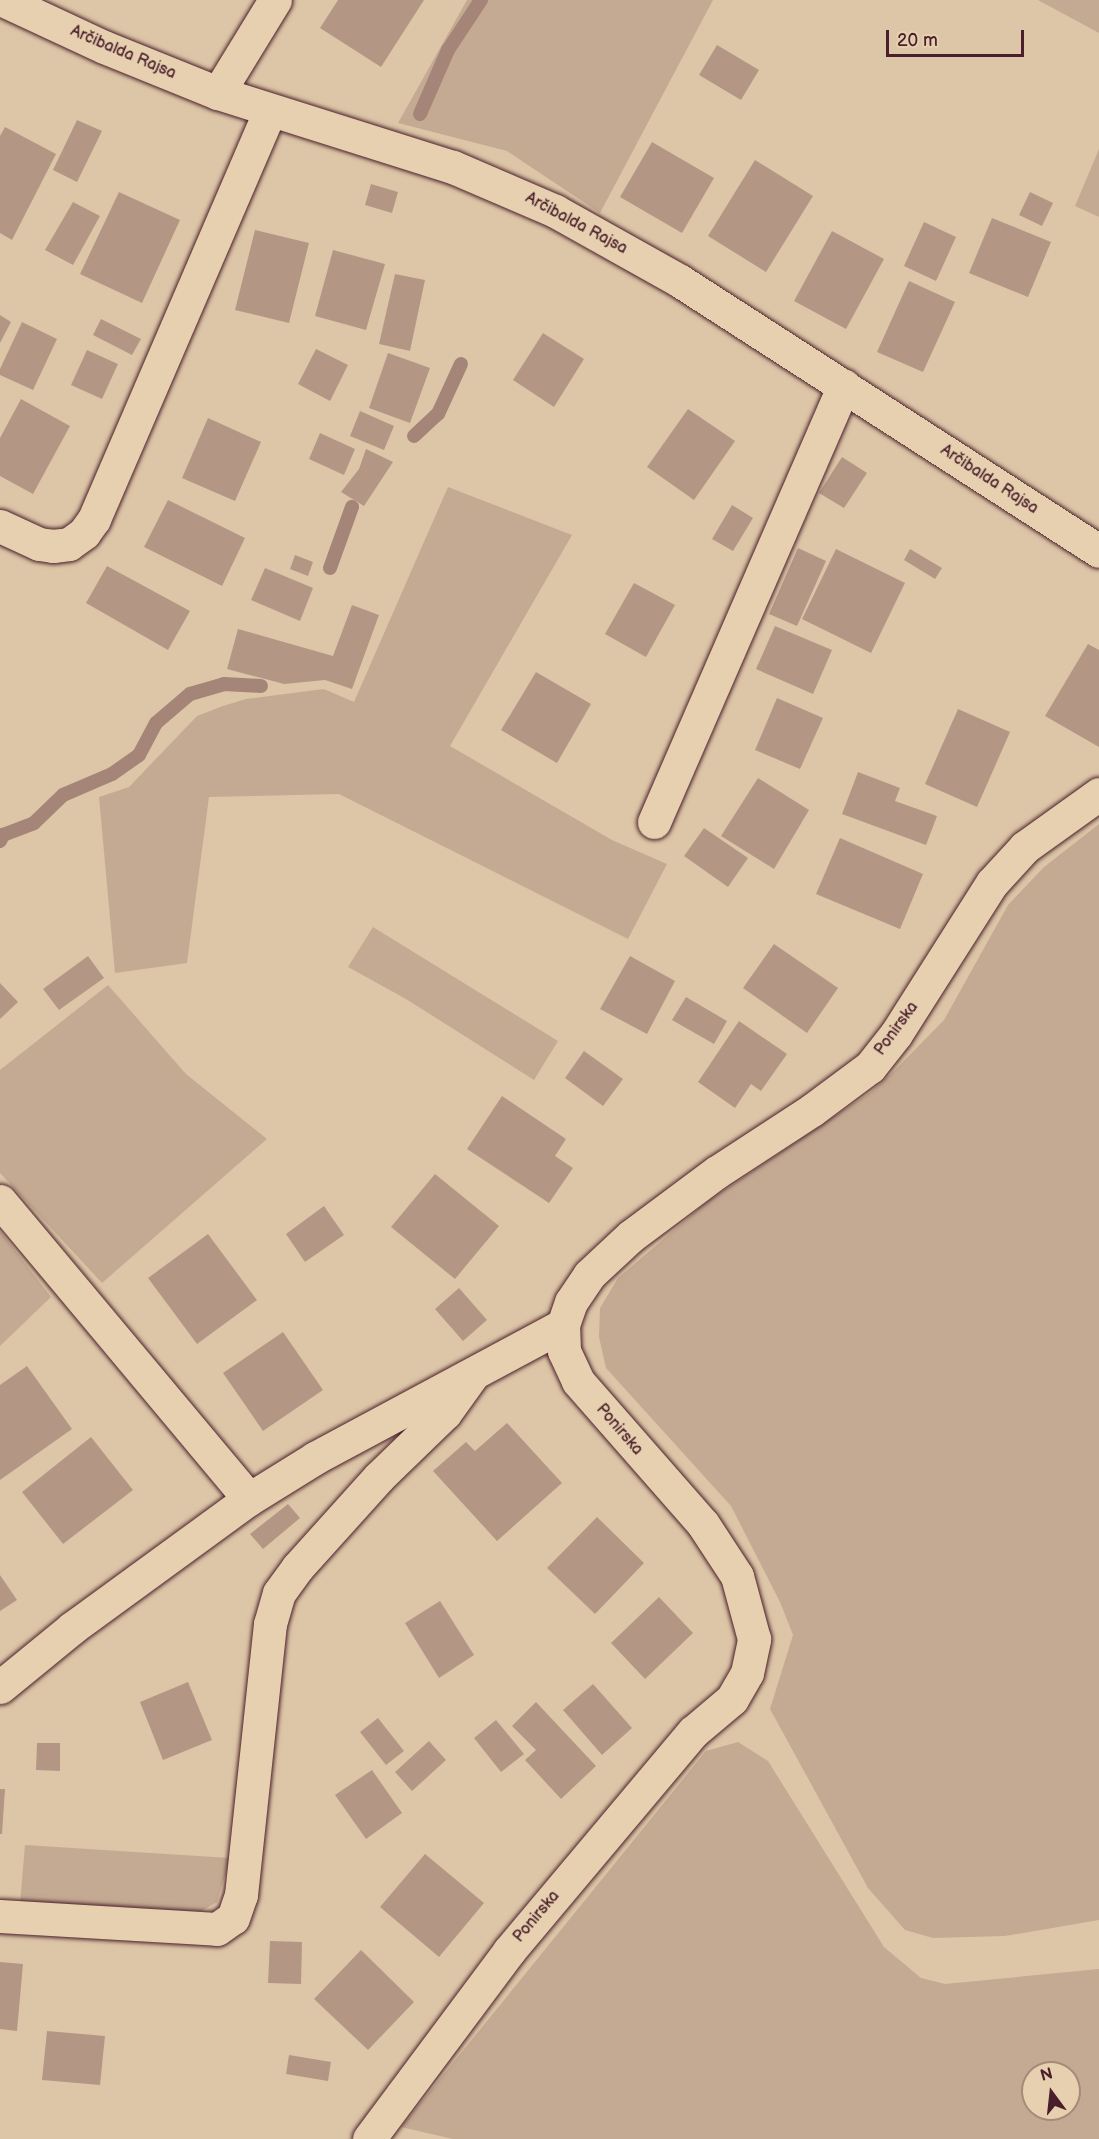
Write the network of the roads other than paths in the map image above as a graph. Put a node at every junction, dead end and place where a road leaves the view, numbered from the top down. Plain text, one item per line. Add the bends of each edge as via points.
1 (3, 0) edge
2 (276, 0) edge
3 (218, 93) junction
4 (270, 110) junction
5 (844, 386) junction
6 (0, 526) edge
7 (1099, 551) edge
8 (1099, 794) edge
9 (654, 822) dead end
10 (0, 1201) edge
11 (563, 1325) junction
12 (473, 1374) junction
13 (249, 1499) junction
14 (0, 1687) edge
15 (0, 1916) edge
16 (369, 2139) edge

1 - 3 street, Arčibalda Rajsa via 104,47
2 - 3 street
3 - 4 street, Arčibalda Rajsa
4 - 5 street, Arčibalda Rajsa via 453,167 555,211 680,281
4 - 6 street via 94,519 69,544 53,546 39,544
5 - 7 street, Arčibalda Rajsa
5 - 9 street
8 - 11 street, Ponirska via 1025,847 992,883 901,1026 870,1067 631,1236 589,1275 571,1302
10 - 13 street
11 - 12 street
11 - 16 street, Ponirska via 564,1351 578,1381 703,1524 737,1576 754,1639 747,1673 732,1699 686,1740 509,1951
12 - 13 street via 315,1458
12 - 15 street via 445,1413 379,1477 279,1593 270,1624 241,1895 233,1918 218,1929
13 - 14 street via 72,1628

